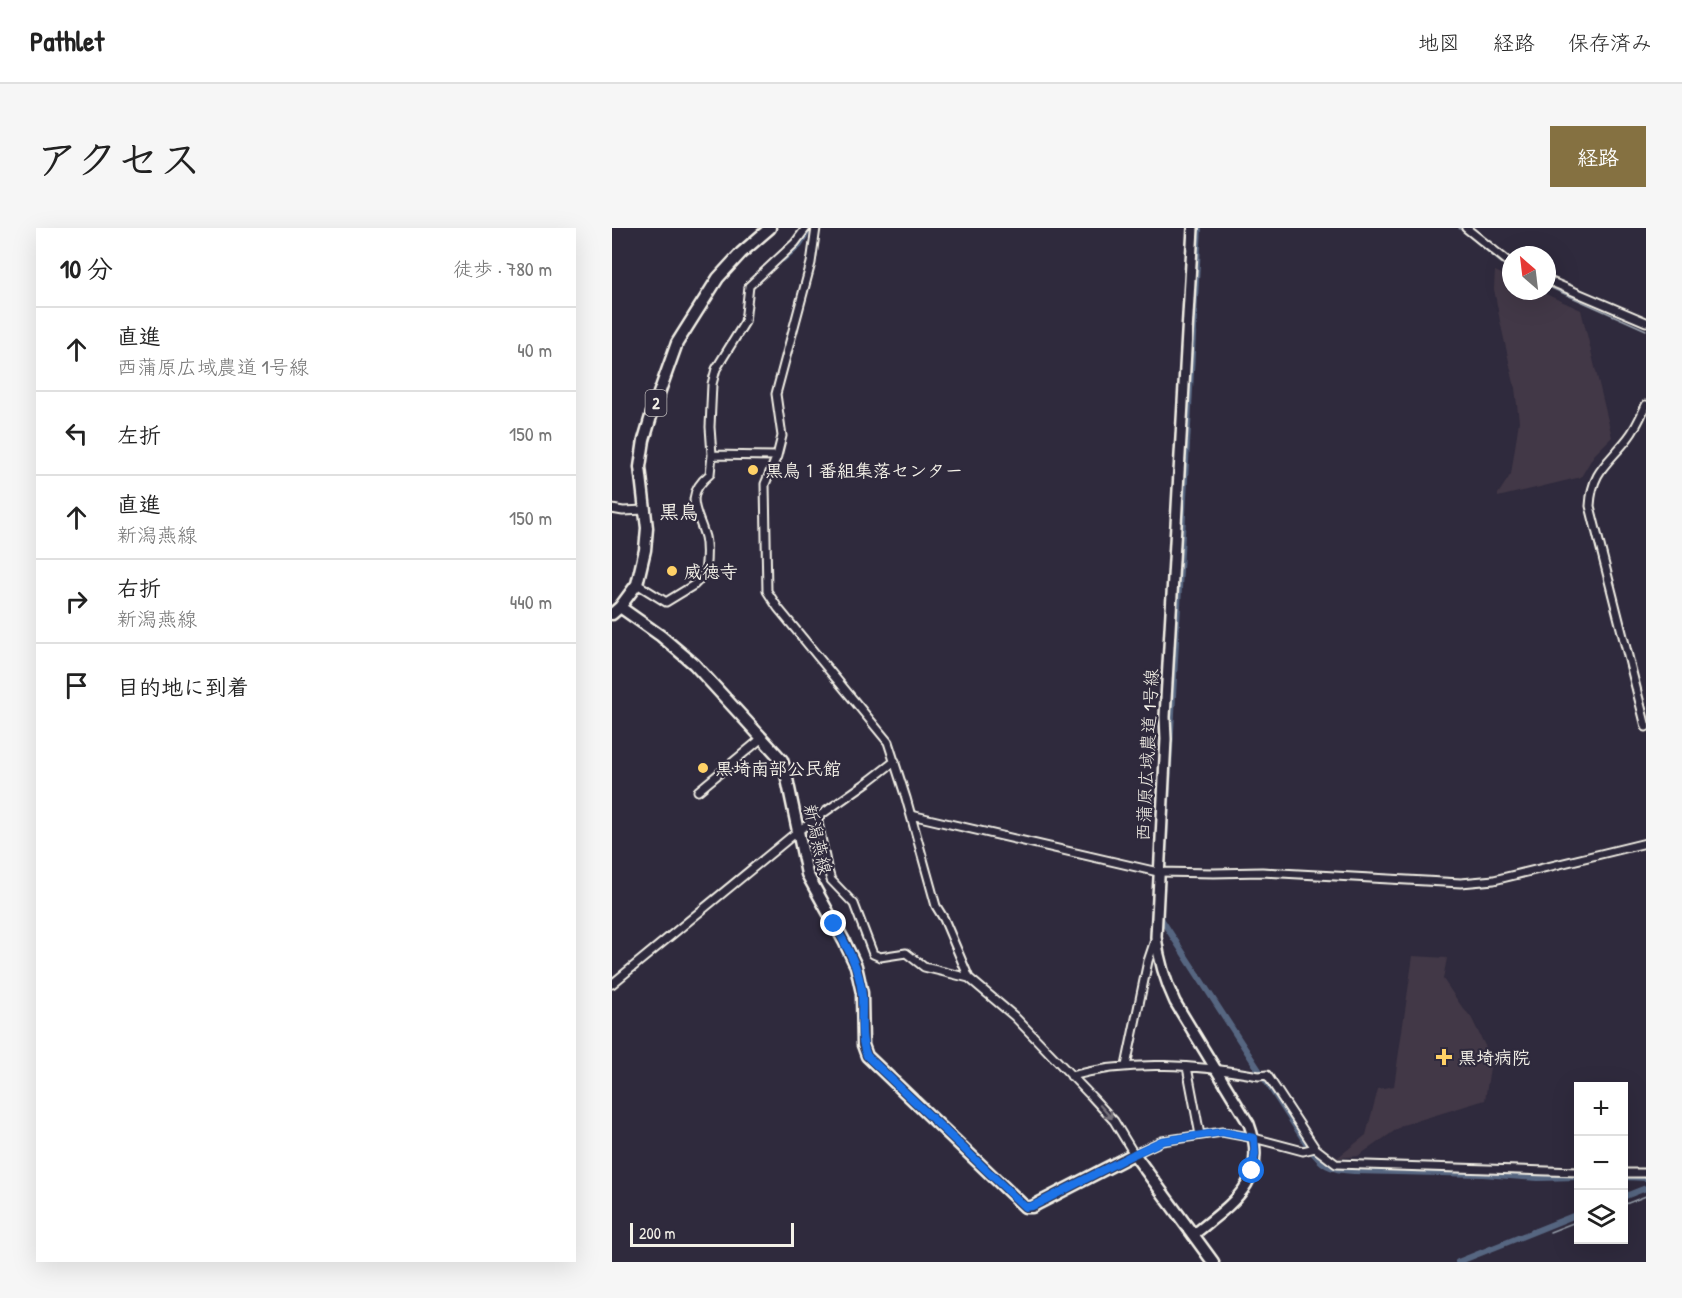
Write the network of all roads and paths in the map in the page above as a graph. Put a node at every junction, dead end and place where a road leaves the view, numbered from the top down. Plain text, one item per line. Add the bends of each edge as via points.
1 (770, 228) edge
2 (806, 228) edge
3 (816, 228) edge
4 (1193, 228) edge
5 (1466, 228) edge
6 (1502, 257) edge
7 (1556, 283) edge
8 (1646, 322) edge
9 (1646, 405) edge
10 (712, 455) junction
11 (777, 456) junction
12 (612, 509) edge
13 (645, 510) junction
14 (637, 584) junction
15 (615, 608) edge
16 (1646, 727) edge
17 (762, 738) junction
18 (895, 761) junction
19 (698, 791) dead end
20 (911, 815) junction
21 (817, 817) junction
22 (798, 831) junction
23 (1646, 843) edge
24 (1158, 872) junction
25 (1156, 937) junction
26 (969, 978) junction
27 (612, 984) edge
28 (1126, 1066) junction
29 (1187, 1067) junction
30 (1216, 1071) junction
31 (1071, 1076) junction
32 (1200, 1135) junction
33 (1254, 1138) junction
34 (1315, 1148) junction
35 (1134, 1154) junction
36 (1574, 1172) edge
37 (1628, 1173) edge
38 (1646, 1173) edge
39 (1193, 1235) junction
40 (1213, 1262) edge

1 - 13 main road, 2 via 718,278 677,343 644,440 640,467
2 - 10 street via 749,286 745,322 716,369 712,384
3 - 11 street via 811,267 776,394 782,436
4 - 24 street, 西蒲原広域農道 1号線
5 - 6 street
7 - 8 street
9 - 16 street via 1628,439 1599,471 1590,506
10 - 11 street
10 - 14 street via 710,474 693,498 705,537 705,574 666,602
11 - 18 street via 765,484 767,591 888,742
12 - 13 street
13 - 14 main road, 2 via 646,539
14 - 15 main road, 2
15 - 17 main road, 新潟燕線 via 679,650
17 - 19 street
17 - 22 main road, 新潟燕線 via 782,760
18 - 20 street
18 - 21 street
20 - 24 street
20 - 26 street via 936,906
21 - 22 street
21 - 26 street via 831,880 854,904 873,954 880,957 906,953 924,967
22 - 27 street
22 - 35 main road, 新潟燕線 via 813,887 856,966 867,1056 1025,1207
23 - 24 street via 1494,880 1461,883 1262,872
24 - 25 street, 西蒲原広域農道 1号線
25 - 28 street
25 - 30 street, 西蒲原広域農道 1号線 via 1159,962 1175,1002
26 - 31 street via 1014,1016
28 - 29 street
28 - 31 street
29 - 30 street
29 - 32 street
30 - 33 street, 西蒲原広域農道 1号線
30 - 34 street via 1267,1075
31 -> 35 street via 1114,1120
32 - 33 street via 1222,1132
32 - 35 street via 1162,1141
33 - 34 street via 1303,1151
33 - 39 street, 西蒲原広域農道 1号線 via 1252,1171 1239,1197
34 - 36 street via 1335,1164
35 - 39 main road
37 - 38 street
39 - 40 main road

